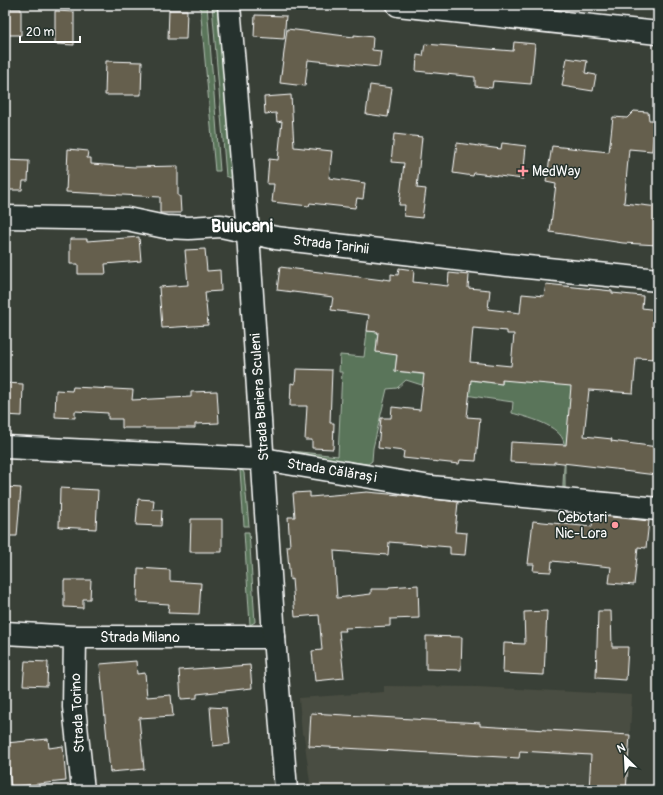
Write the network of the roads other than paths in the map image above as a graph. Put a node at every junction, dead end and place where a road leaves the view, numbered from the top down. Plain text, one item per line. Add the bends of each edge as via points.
1 (229, 5) edge
2 (398, 5) edge
3 (658, 33) edge
4 (5, 217) edge
5 (248, 233) junction
6 (658, 280) edge
7 (5, 447) edge
8 (263, 459) junction
9 (658, 509) edge
10 (5, 633) edge
11 (75, 637) junction
12 (274, 637) junction
13 (83, 790) edge
14 (286, 790) edge

1 - 5 street, Strada Bariera Sculeni
2 - 3 street
4 - 5 street, Strada Țarinii via 127,219 165,227 221,226
5 - 6 street, Strada Țarinii
5 - 8 street, Strada Bariera Sculeni
7 - 8 street, Strada Călărași
8 - 9 street, Strada Călărași via 431,487
8 - 12 street, Strada Bariera Sculeni
10 - 11 street, Strada Milano
11 - 12 street, Strada Milano
11 - 13 street, Strada Torino via 74,707
12 - 14 street, Strada Bariera Sculeni

